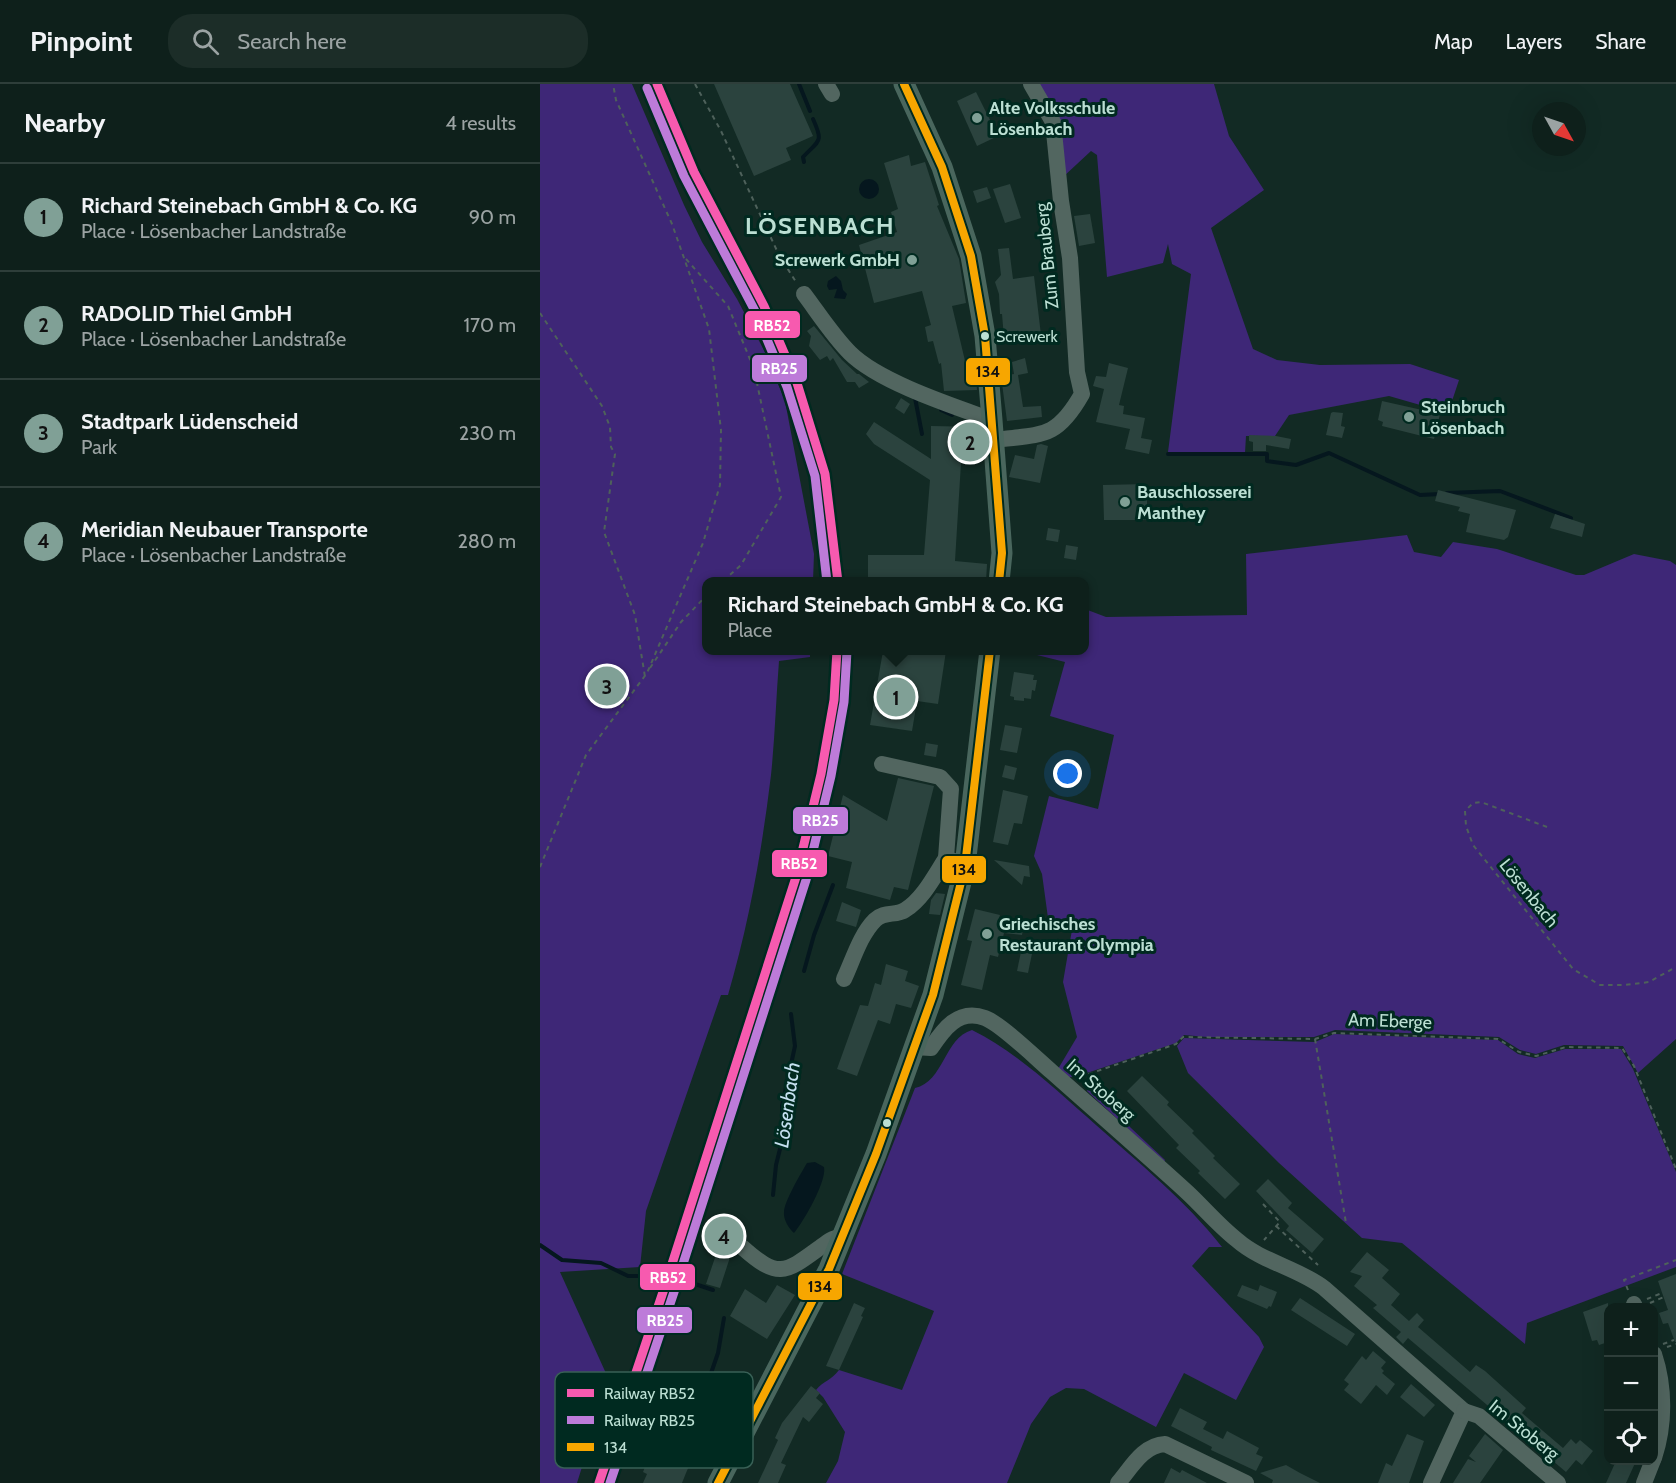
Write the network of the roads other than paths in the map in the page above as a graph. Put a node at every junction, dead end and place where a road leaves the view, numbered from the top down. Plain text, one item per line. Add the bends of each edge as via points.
1 (904, 84) edge
2 (1030, 84) edge
3 (804, 294) road end
4 (993, 430) junction
5 (1000, 577) edge
6 (989, 655) edge
7 (882, 764) dead end
8 (956, 862) junction
9 (844, 979) dead end
10 (914, 1047) junction
11 (843, 1238) junction
12 (742, 1247) dead end
13 (1654, 1357) edge
14 (1464, 1411) junction
15 (753, 1416) edge
16 (1658, 1438) edge
17 (1651, 1465) edge
18 (726, 1468) edge
19 (718, 1483) edge
20 (1118, 1483) edge
21 (1246, 1483) edge
22 (1431, 1483) edge
23 (1558, 1483) edge
24 (1644, 1483) edge

1 - 4 main road via 942,167 971,256 985,336
2 - 4 street, Zum Brauberg via 1053,122 1082,394 1066,418 1049,432 1033,437
3 - 4 street via 850,353 870,369 955,407
4 - 5 main road via 1002,553
6 - 8 main road
7 - 8 street via 940,777 951,789
8 - 9 street via 904,912 876,918
8 - 10 main road via 933,995
10 - 11 main road
10 - 14 street, Im Stoberg via 931,1048 956,1019 985,1018 1068,1085 1236,1240 1314,1280
11 - 12 street via 832,1239 801,1262 782,1270 769,1268
11 - 15 main road
13 - 16 street via 1662,1404
14 - 22 street, Im Stoberg
14 - 23 street, Im Stoberg via 1479,1416
17 - 24 street
18 - 19 main road
20 - 21 street via 1146,1450 1165,1444

